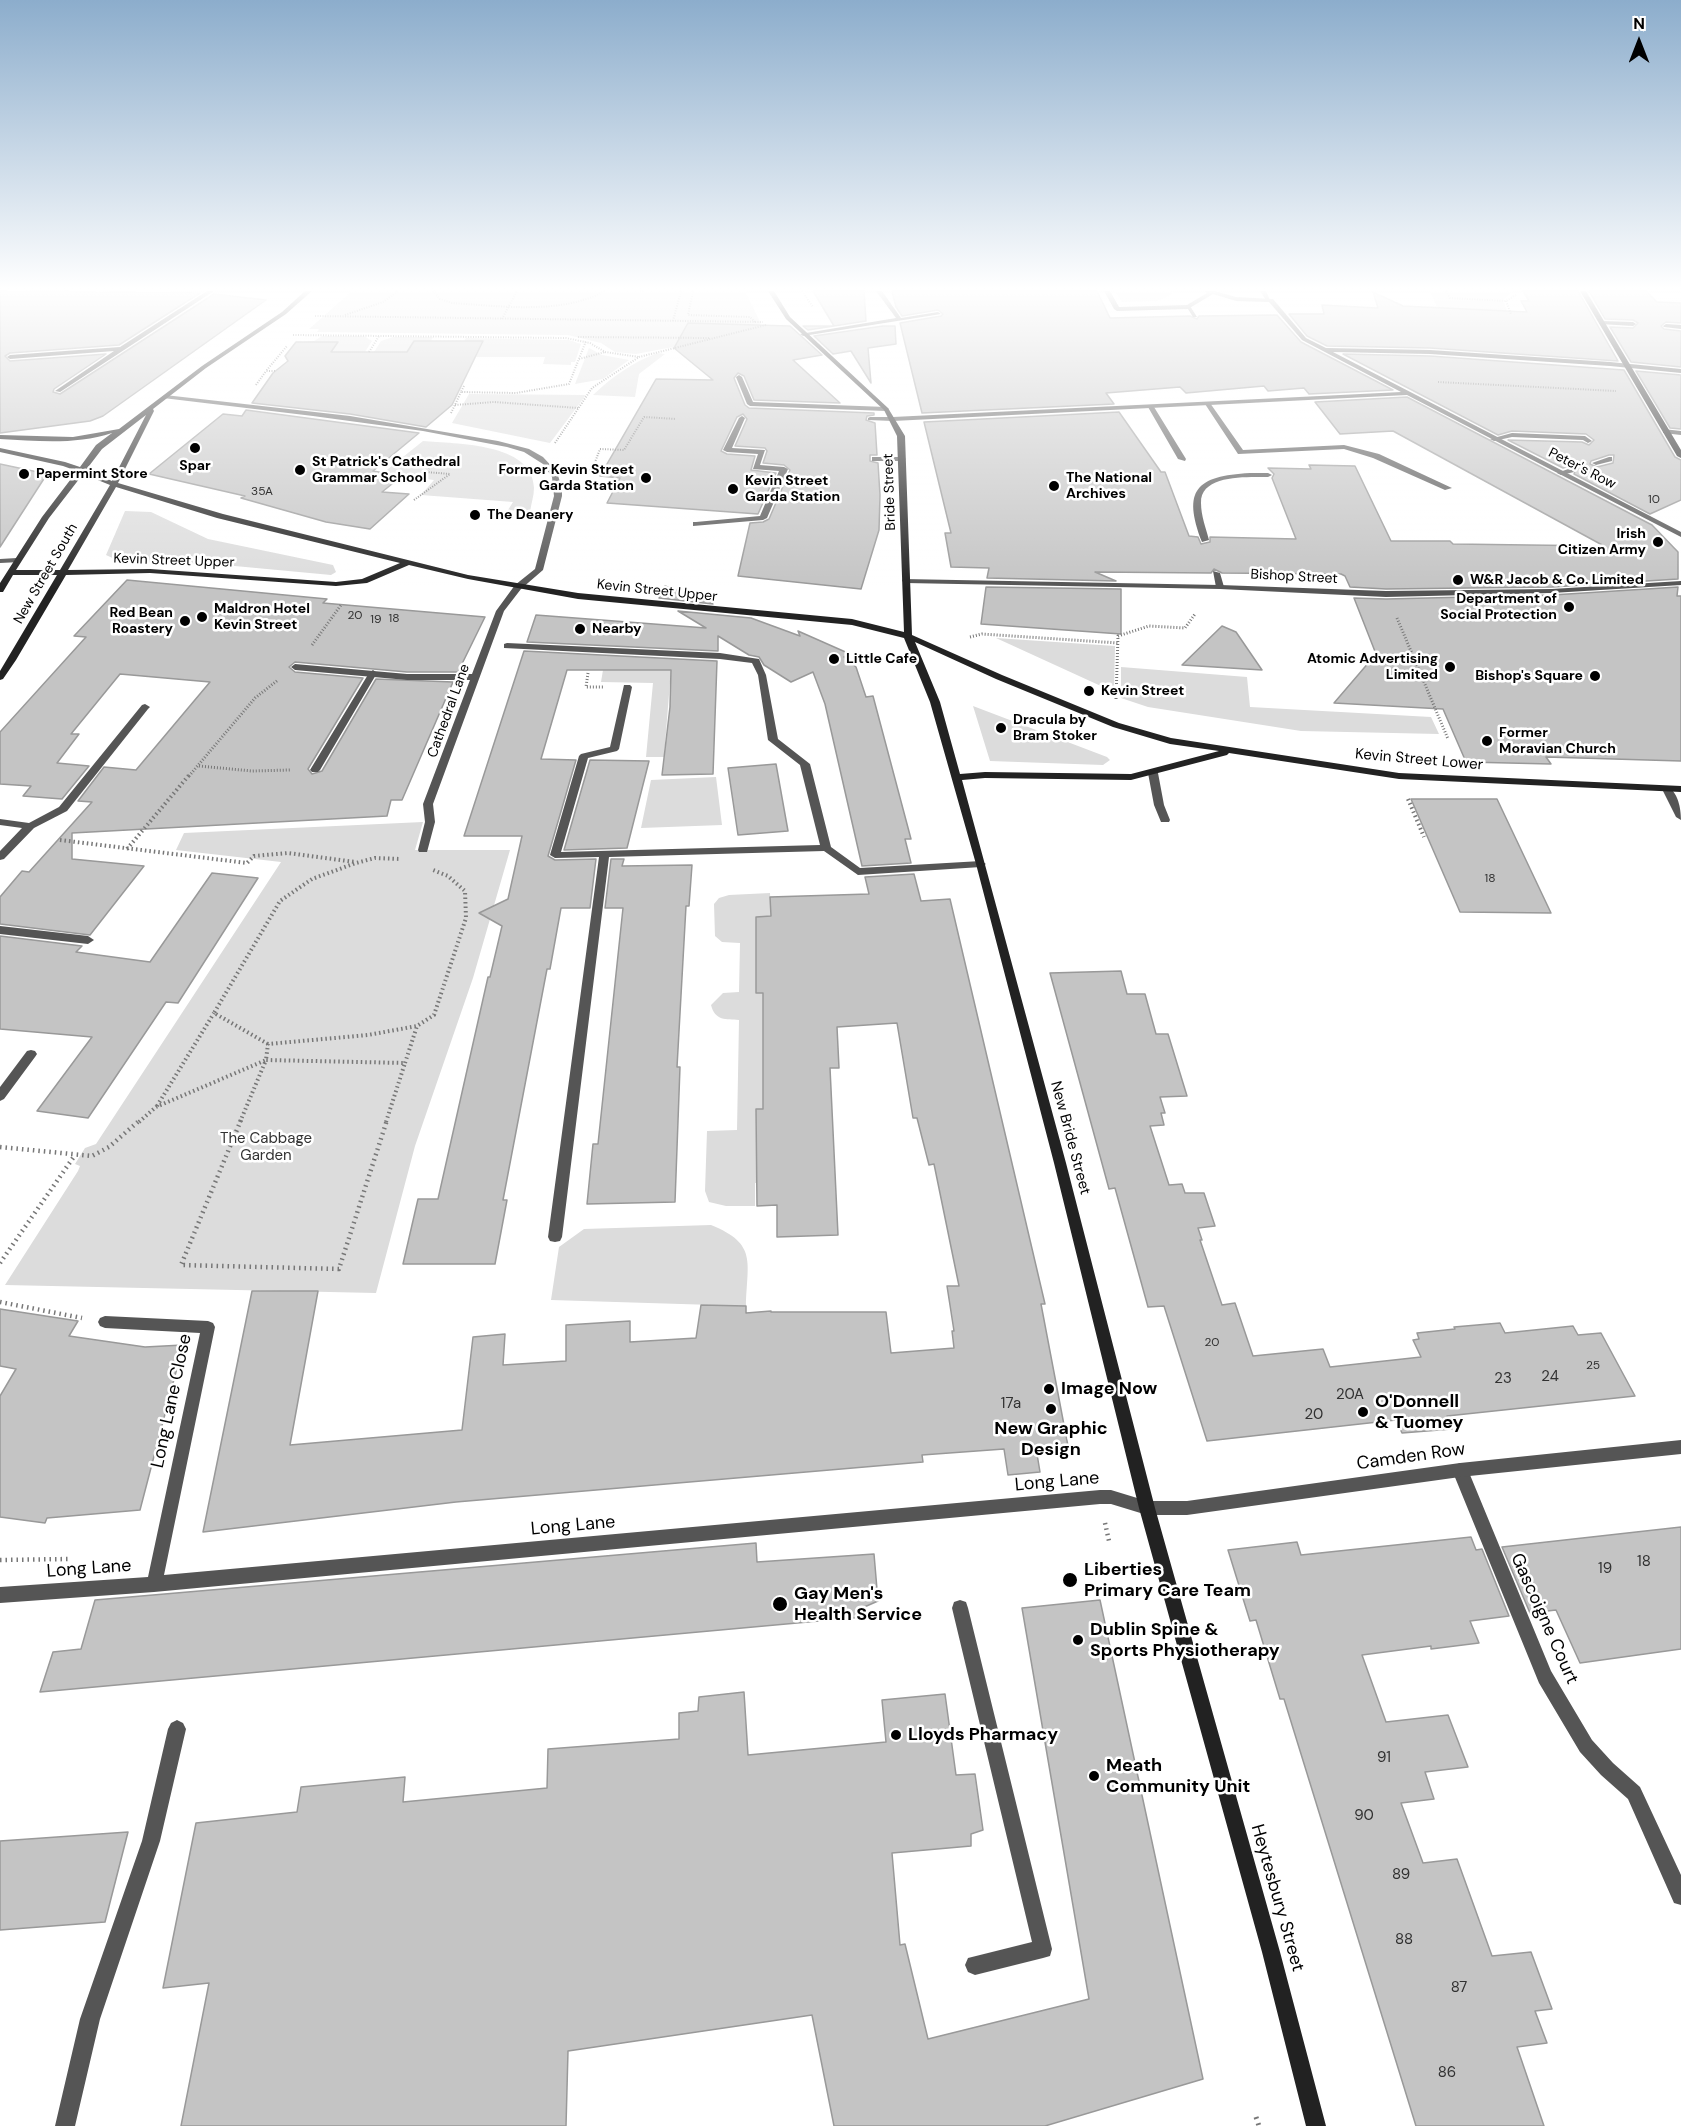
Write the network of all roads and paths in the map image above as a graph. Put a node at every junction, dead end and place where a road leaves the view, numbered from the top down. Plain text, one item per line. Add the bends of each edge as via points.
1 (175, 390) edge
2 (532, 390) edge
3 (590, 390) edge
4 (744, 390) edge
5 (865, 390) edge
6 (1400, 390) edge
7 (1599, 390) edge
8 (1642, 390) edge
9 (1613, 391) dead end
10 (461, 392) joint
11 (485, 392) junction
12 (1407, 394) junction
13 (165, 398) junction
14 (456, 402) dead end
15 (1208, 404) junction
16 (1151, 407) junction
17 (153, 408) junction
18 (578, 408) junction
19 (886, 409) junction
20 (676, 418) dead end
21 (742, 418) dead end
22 (894, 418) junction
23 (870, 420) dead end
24 (1666, 431) junction
25 (1681, 433) edge
26 (457, 436) junction
27 (0, 437) edge
28 (1494, 439) junction
29 (1588, 441) dead end
30 (553, 445) dead end
31 (0, 450) edge
32 (1681, 456) edge
33 (875, 459) dead end
34 (902, 459) junction
35 (1182, 459) dead end
36 (1609, 459) dead end
37 (1596, 463) dead end
38 (81, 470) junction
39 (592, 470) dead end
40 (1571, 470) dead end
41 (1561, 473) junction
42 (1268, 475) dead end
43 (114, 484) junction
44 (1448, 488) dead end
45 (414, 500) dead end
46 (696, 524) dead end
47 (1681, 535) edge
48 (1205, 540) dead end
49 (17, 560) junction
50 (0, 561) edge
51 (406, 563) junction
52 (10, 573) junction
53 (63, 573) junction
54 (1216, 573) dead end
55 (906, 581) junction
56 (1681, 583) edge
57 (336, 584) junction
58 (518, 587) junction
59 (1220, 587) junction
60 (0, 590) edge
61 (1386, 594) junction
62 (1195, 614) dead end
63 (908, 636) junction
64 (965, 637) dead end
65 (1118, 643) junction
66 (507, 646) dead end
67 (592, 651) junction
68 (295, 666) junction
69 (373, 673) junction
70 (0, 677) edge
71 (475, 677) junction
72 (627, 687) joint
73 (145, 707) dead end
74 (1116, 725) junction
75 (1448, 739) dead end
76 (1228, 752) junction
77 (198, 765) junction
78 (315, 770) joint
79 (1153, 773) junction
80 (1399, 776) junction
81 (957, 777) junction
82 (1667, 789) junction
83 (1681, 789) edge
84 (1681, 817) edge
85 (1165, 820) dead end
86 (0, 822) edge
87 (30, 826) junction
88 (1424, 837) dead end
89 (826, 848) junction
90 (128, 849) junction
91 (423, 850) joint
92 (604, 855) junction
93 (0, 858) edge
94 (356, 863) junction
95 (981, 864) junction
96 (424, 866) junction
97 (0, 930) edge
98 (88, 940) dead end
99 (214, 1013) junction
100 (417, 1026) junction
101 (268, 1044) junction
102 (31, 1054) dead end
103 (266, 1060) junction
104 (406, 1063) junction
105 (0, 1096) edge
106 (156, 1107) junction
107 (0, 1147) edge
108 (75, 1155) junction
109 (555, 1237) dead end
110 (0, 1263) edge
111 (0, 1302) edge
112 (105, 1322) joint
113 (1680, 1450) edge
114 (1460, 1470) junction
115 (1147, 1508) junction
116 (154, 1584) junction
117 (0, 1595) edge
118 (960, 1608) dead end
119 (177, 1729) dead end
120 (1681, 1896) edge
121 (975, 1965) dead end
122 (1256, 2117) dead end
123 (65, 2126) edge
124 (1259, 2126) edge
125 (1316, 2126) edge

1 - 13 main road
2 - 11 path
3 - 18 path
4 - 19 street via 750,404
5 - 19 main road, Bride Street
6 - 12 street, Peter's Row
7 - 9 path
8 - 24 main road
10 - 11 path
10 - 14 path
11 - 18 path via 466,393 461,403 455,405 494,402
12 - 15 street
12 - 28 street, Peter's Row
13 - 17 main road
13 - 26 street, Cathedral Lane via 351,418
15 - 16 street
15 - 44 street via 1241,452 1344,447 1376,456
16 - 22 street
16 - 35 street
17 - 27 main road via 120,428 98,435 65,439
17 - 38 main road, New Street South via 99,447
17 - 43 main road, New Street South
18 - 30 path
19 - 22 main road, Bride Street
20 - 39 path via 644,417 624,450 601,448
21 - 46 street via 727,450 762,452 756,467 784,469 763,518
22 - 23 street
22 - 34 main road, Bride Street via 901,436
24 - 25 street
24 - 32 main road
26 - 45 path via 426,472 450,474 426,496
26 - 58 street, Cathedral Lane via 526,451 549,465 556,477 558,496 539,570
28 - 29 street via 1512,435
28 - 41 street, Peter's Row
31 - 38 main road, Kevin Street Upper
33 - 34 street
34 - 55 main road, Bride Street
36 - 37 street
38 - 43 main road, Kevin Street Upper
38 - 49 main road, New Street South
40 - 41 street
41 - 47 street, Peter's Row
42 - 48 street via 1233,476 1212,481 1201,489 1197,498
43 - 51 main road, Kevin Street Upper via 220,516
43 - 53 main road, New Street South
49 - 50 street
49 - 52 main road, New Street South
51 - 57 main road, Kevin Street Upper via 364,581
51 - 58 main road, Kevin Street Upper
52 - 53 main road, Kevin Street Upper
52 - 60 main road, New Street South
53 - 57 main road, Kevin Street Upper via 150,571
53 - 70 main road, New Street South
54 - 59 street
55 - 59 street, Bishop Street
55 - 63 main road, Bride Street
56 - 61 street, Bishop Street via 1552,591
57 - 68 path via 341,606
58 - 63 main road, Kevin Street Upper via 655,605 852,622
58 - 71 street, Cathedral Lane via 500,611
59 - 61 street, Bishop Street
61 - 75 path
62 - 65 path via 1185,628 1149,626 1118,636
63 - 74 main road, Kevin Street Lower
63 - 81 main road, New Bride Street via 935,702
64 - 65 path via 982,634
65 - 74 path
66 - 67 street
67 - 72 path via 586,687
67 - 89 street via 756,661 773,740 805,764
68 - 69 street
68 - 77 path via 255,698
69 - 71 street
69 - 78 street
71 - 91 street, Cathedral Lane via 428,804 430,822
72 - 92 street via 614,750 585,756 555,855
73 - 87 street via 63,809
74 - 76 main road, Kevin Street Lower
76 - 79 main road, Kevin Street Lower
76 - 80 main road, Kevin Street Lower
77 - 78 path via 252,771
77 - 90 path
79 - 81 main road, Kevin Street Lower via 1131,777
79 - 85 street
80 - 82 main road, Kevin Street Lower
80 - 88 path
81 - 95 main road, New Bride Street
82 - 83 main road, Kevin Street Lower
82 - 84 street
86 - 87 street
87 - 90 path via 59,839
87 - 93 street
89 - 92 street
89 - 95 street via 858,872
90 - 94 path via 248,863 254,856 288,852
91 - 96 path
92 - 109 street
94 - 96 path via 393,858 411,859
94 - 99 path via 312,879 280,901
95 - 115 main road, New Bride Street
96 - 100 path via 448,876 465,891 466,918 434,1015
97 - 98 street
99 - 101 path
99 - 106 path
100 - 101 path via 368,1035
100 - 104 path
101 - 103 path
102 - 105 street
103 - 104 path
103 - 104 path via 181,1265 339,1269
103 - 106 path
106 - 108 path via 110,1147 92,1156
107 - 108 path
108 - 110 path
111 - 112 path
112 - 116 street, Long Lane Close via 208,1328
113 - 114 street, Camden Row
114 - 115 street, Camden Row via 1202,1507
114 - 120 street, Gascoigne Court via 1545,1677 1586,1746 1634,1792
115 - 116 street, Long Lane via 1111,1497
115 - 125 main road, Heytesbury Street
116 - 117 street, Long Lane
118 - 121 street via 1042,1949
119 - 123 street via 151,1841 90,2019
122 - 124 path

